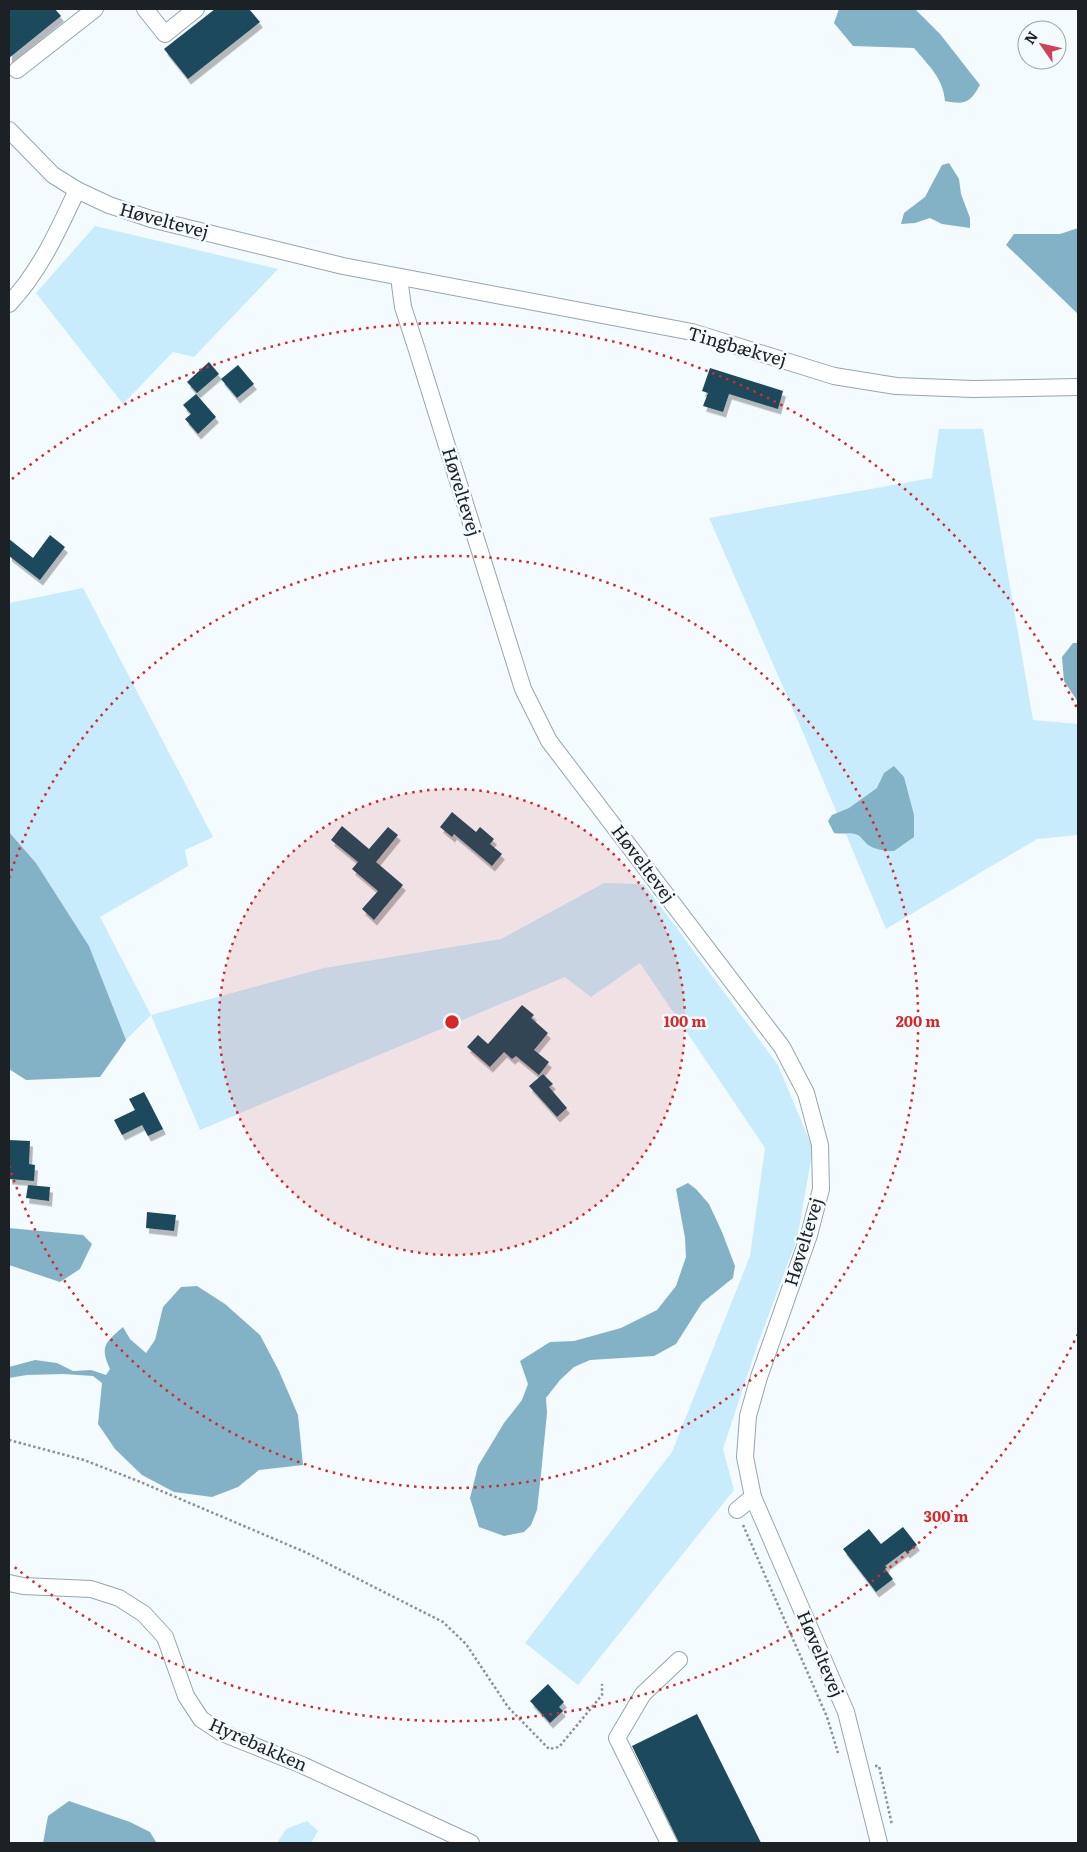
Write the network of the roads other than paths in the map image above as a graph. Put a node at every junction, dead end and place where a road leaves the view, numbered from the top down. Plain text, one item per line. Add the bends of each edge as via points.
1 (145, 9) edge
2 (196, 9) edge
3 (86, 11) edge
4 (17, 70) dead end
5 (9, 130) edge
6 (77, 190) junction
7 (399, 277) junction
8 (9, 304) edge
9 (1078, 387) edge
10 (753, 1497) junction
11 (737, 1510) dead end
12 (9, 1583) edge
13 (679, 1660) dead end
14 (471, 1843) edge
15 (669, 1843) edge
16 (879, 1843) edge

1 - 2 street via 165,34
3 - 4 street
5 - 6 street, Høveltevej via 53,175
6 - 7 street, Høveltevej via 151,219
6 - 8 street via 37,269
7 - 9 street, Tingbækvej via 692,332 834,376 887,384 973,389
7 - 10 street, Høveltevej via 403,307 523,689 535,714 549,741 782,1047 806,1093 820,1145 821,1189 809,1235 748,1416 746,1458
10 - 11 street
10 - 16 street, Høveltevej via 846,1712
12 - 14 street, Hyrebakken via 91,1589 119,1598 144,1614 165,1637 186,1696 201,1719 222,1733 302,1765
13 - 15 street via 643,1694 617,1738

